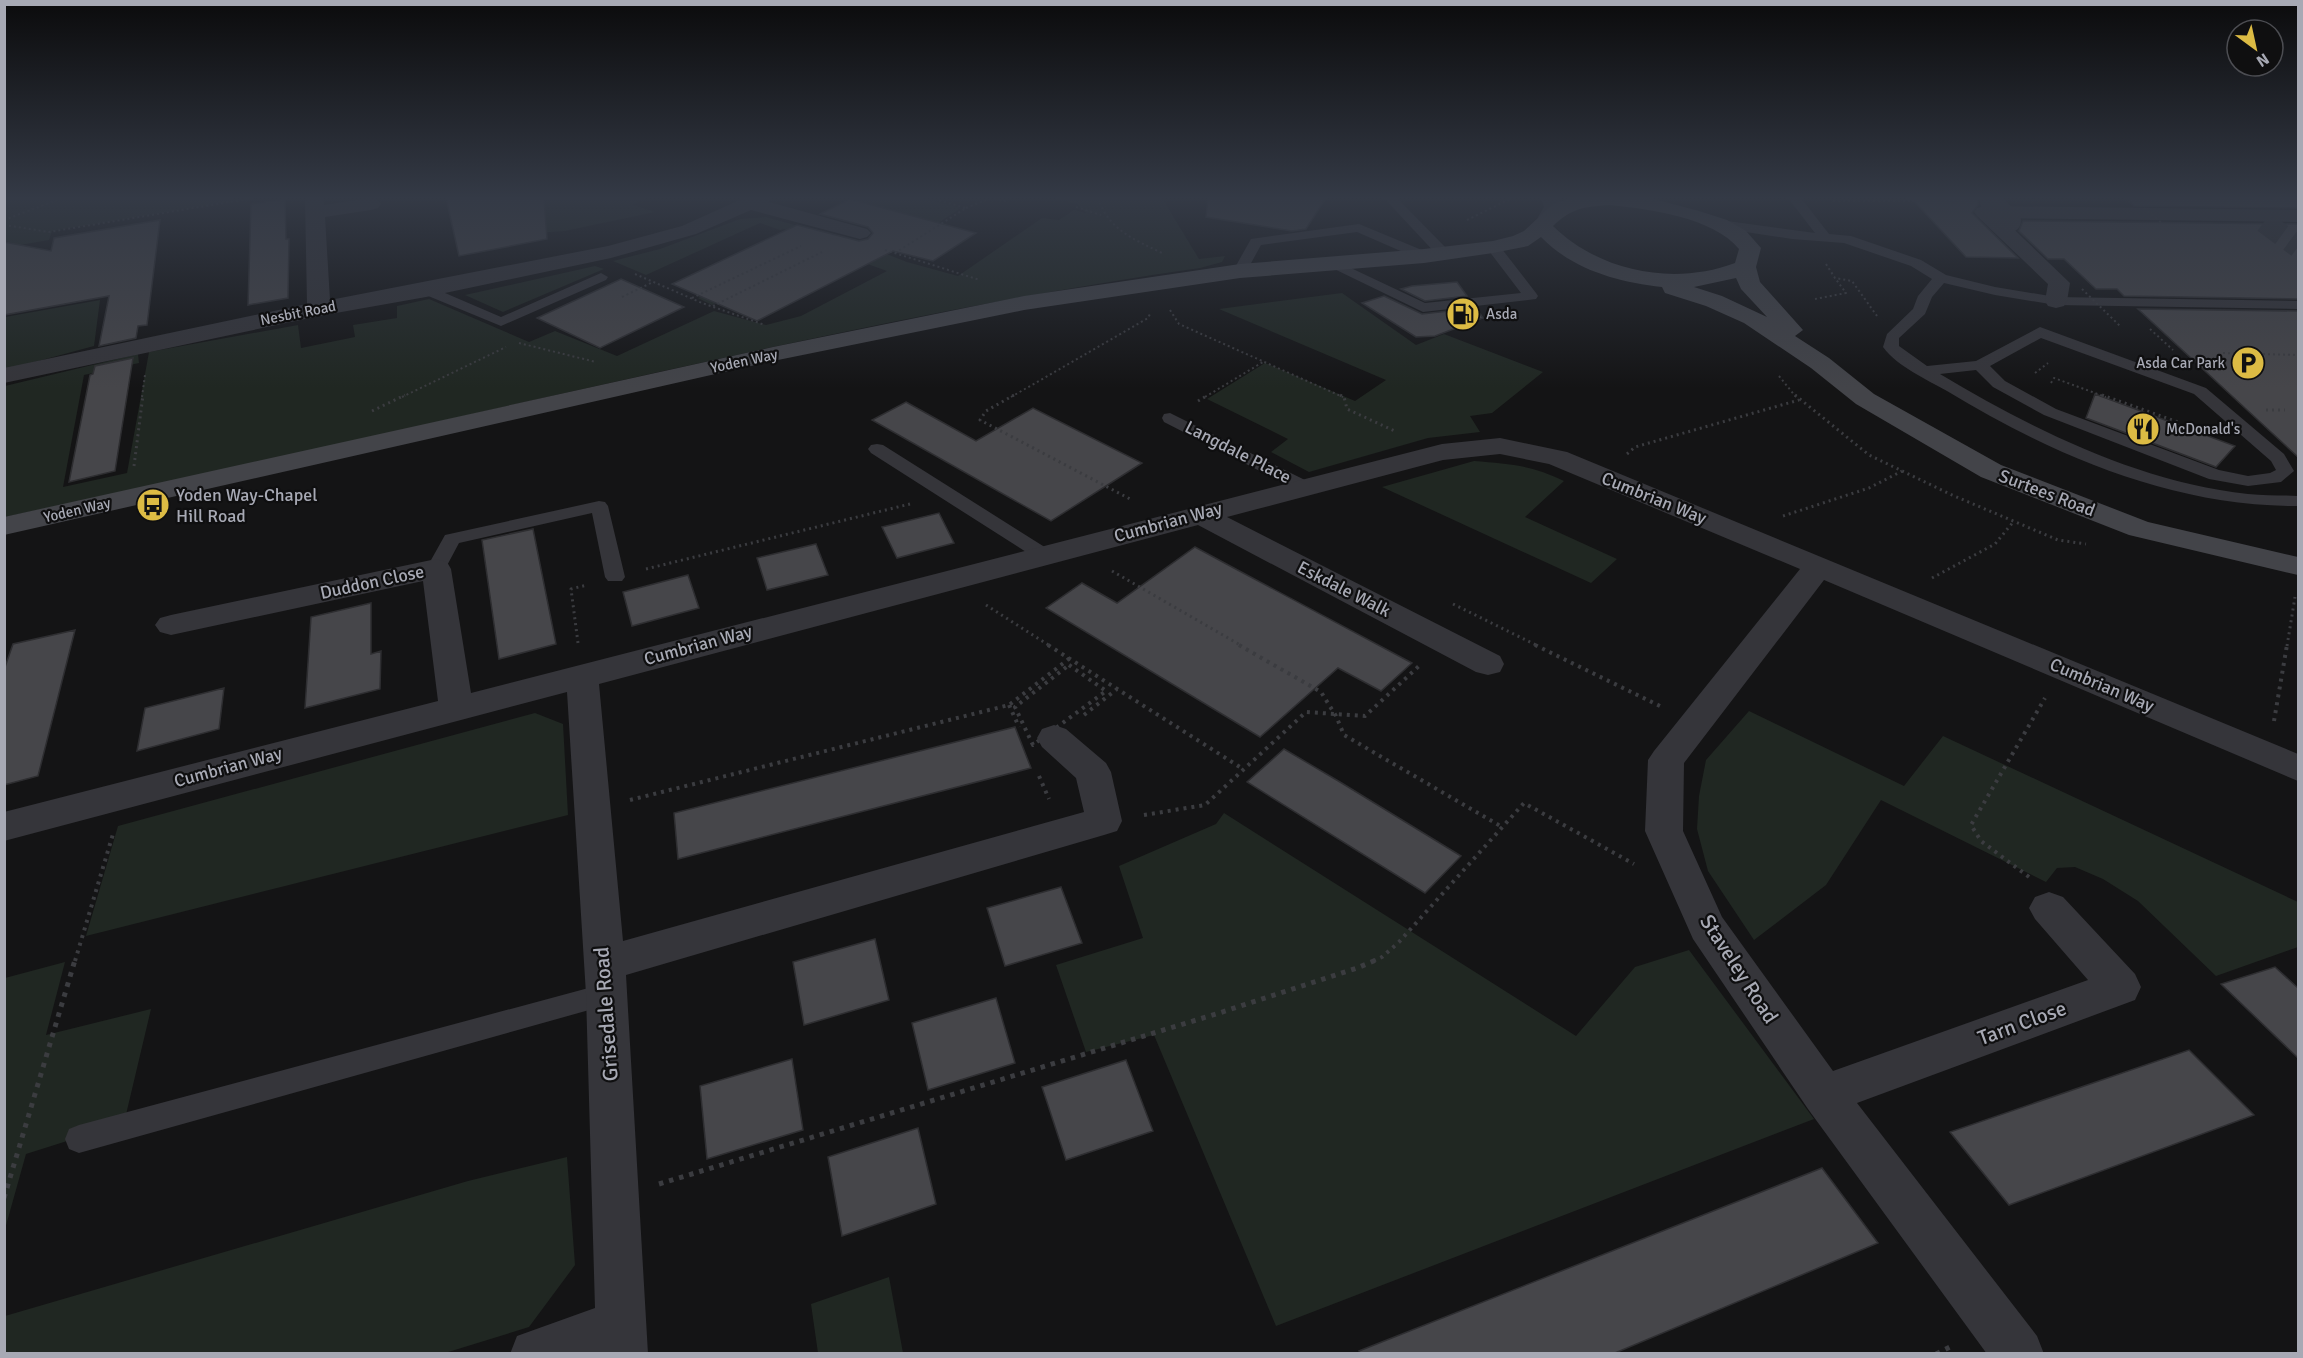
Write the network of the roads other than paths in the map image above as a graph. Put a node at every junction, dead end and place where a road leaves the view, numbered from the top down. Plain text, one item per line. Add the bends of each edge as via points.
1 (317, 261) edge
2 (567, 261) edge
3 (1245, 261) edge
4 (1361, 261) edge
5 (1504, 261) edge
6 (1591, 261) edge
7 (1743, 261) edge
8 (1747, 261) edge
9 (1912, 261) edge
10 (2036, 261) edge
11 (2053, 261) edge
12 (1331, 264) junction
13 (1240, 271) junction
14 (601, 277) dead end
15 (1638, 277) junction
16 (1941, 278) junction
17 (2082, 289) road end
18 (426, 290) junction
19 (2056, 301) junction
20 (2298, 305) edge
21 (319, 309) junction
22 (1820, 363) junction
23 (1980, 365) junction
24 (1924, 371) junction
25 (4, 376) edge
26 (1170, 418) road end
27 (877, 449) dead end
28 (1305, 487) junction
29 (2298, 501) edge
30 (1186, 518) junction
31 (4, 526) edge
32 (1058, 551) junction
33 (1819, 566) junction
34 (2298, 566) edge
35 (436, 569) junction
36 (615, 577) road end
37 (171, 625) dead end
38 (1488, 664) dead end
39 (582, 675) junction
40 (456, 708) junction
41 (1054, 738) dead end
42 (2298, 768) edge
43 (4, 827) edge
44 (2049, 908) road end
45 (605, 979) junction
46 (1824, 1095) junction
47 (79, 1139) dead end
48 (621, 1339) edge
49 (535, 1353) edge
50 (2019, 1353) edge

1 - 21 street
2 - 18 street, Nesbit Road
3 - 13 lane
4 - 12 main road, Yoden Way
5 - 12 lane via 1531,296 1423,308
6 - 15 main road
7 - 15 main road via 1728,276 1706,281
8 - 22 main road, Surtees Road via 1749,284
9 - 16 lane
10 - 19 street via 2059,283
11 - 17 street
12 - 13 main road, Yoden Way
13 - 31 main road, Yoden Way via 1024,303 773,354
14 - 18 lane via 501,322
15 - 22 main road, Surtees Road via 1752,318
16 - 19 lane
16 - 24 lane via 1925,296 1920,311 1892,337 1891,347
18 - 21 street, Nesbit Road
19 - 20 lane
21 - 25 street, Nesbit Road
22 - 34 main road, Surtees Road via 1865,399 1990,471 2139,529
23 - 23 lane via 1999,384 2050,412 2215,475 2248,481 2275,478 2285,471 2278,458 2200,391 2040,332
23 - 24 lane
24 - 29 lane via 1992,412 2068,450 2181,488 2249,500
26 - 28 lane, Langdale Place
27 - 32 lane via 948,494
28 - 30 street, Cumbrian Way
28 - 33 street, Cumbrian Way via 1442,452 1500,446 1557,458
30 - 32 street, Cumbrian Way
30 - 38 street, Eskdale Walk
32 - 39 street, Cumbrian Way
33 - 42 street, Cumbrian Way
33 - 46 street, Staveley Road via 1666,760 1664,831 1707,927
35 - 36 lane via 452,539 599,506
35 - 37 street, Duddon Close
35 - 40 street, Duddon Close
39 - 40 street, Cumbrian Way
39 - 45 street, Grisedale Road
40 - 43 street, Cumbrian Way
41 - 45 street via 1093,772 1104,821
44 - 46 street, Tarn Close via 2120,987
45 - 47 lane
45 - 48 street, Grisedale Road
46 - 50 street, Staveley Road
48 - 49 street

